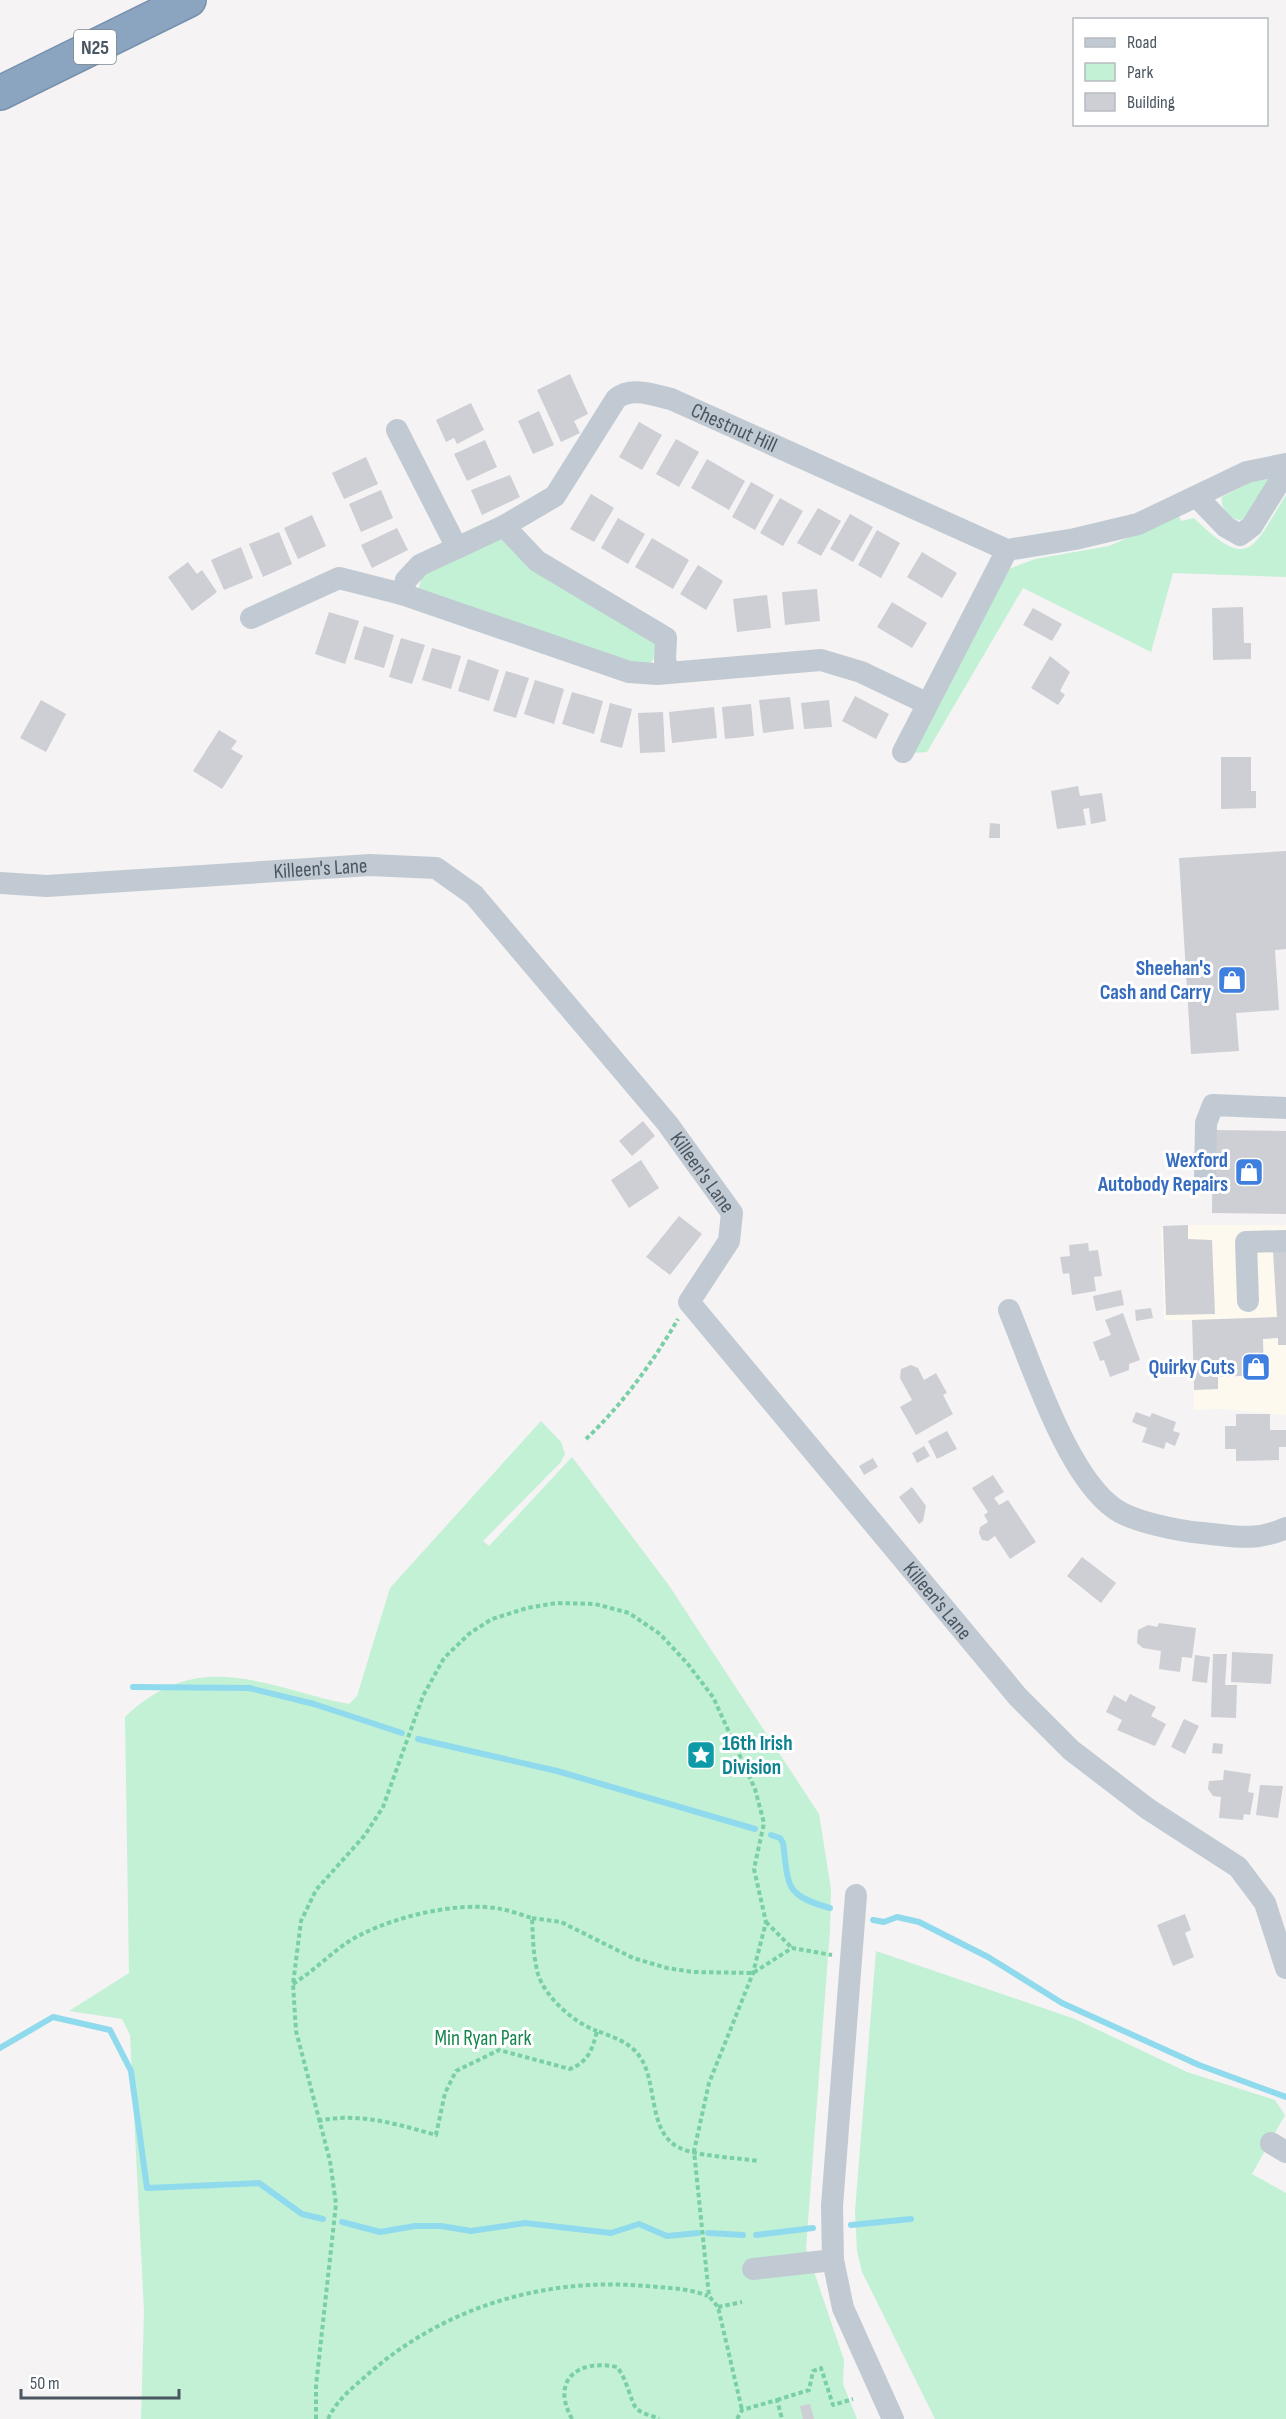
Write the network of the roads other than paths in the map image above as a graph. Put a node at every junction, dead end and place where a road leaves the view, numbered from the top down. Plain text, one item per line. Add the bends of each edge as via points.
1 (189, 0) edge
2 (0, 93) edge
3 (396, 430) dead end
4 (1286, 464) edge
5 (1286, 471) edge
6 (1198, 498) junction
7 (504, 526) junction
8 (457, 548) junction
9 (1007, 550) junction
10 (402, 594) junction
11 (251, 618) dead end
12 (669, 672) junction
13 (926, 703) junction
14 (903, 752) dead end
15 (0, 883) edge
16 (1286, 1108) edge
17 (1206, 1177) dead end
18 (1286, 1241) edge
19 (1248, 1301) dead end
20 (1009, 1310) dead end
21 (1286, 1528) edge
22 (856, 1895) dead end
23 (1286, 1968) edge
24 (833, 2260) junction
25 (753, 2269) dead end
26 (893, 2419) edge

1 - 2 highway, N25
3 - 8 street
4 - 6 street via 1247,472
5 - 6 street via 1252,526 1240,535 1226,527
6 - 9 street via 1138,524
7 - 8 street, Chestnut Hill
7 - 9 street, Chestnut Hill via 555,496 616,399 628,392 671,399
7 - 12 street via 537,561 666,638 664,660
8 - 10 street, Chestnut Hill via 420,565 406,580
9 - 13 street
10 - 11 street via 339,578
10 - 12 street via 629,672
12 - 13 street via 821,660 861,672
13 - 14 street
15 - 23 street, Killeen's Lane via 47,886 370,865 436,868 474,895 668,1123 732,1213 729,1242 689,1302 1018,1697 1071,1750 1148,1809 1238,1867 1265,1903
16 - 17 street via 1213,1105 1206,1123
18 - 19 street via 1246,1242
20 - 21 street via 1071,1458 1091,1487 1116,1510 1176,1531 1259,1538
22 - 24 street via 832,2206
24 - 25 street
24 - 26 street via 843,2308

